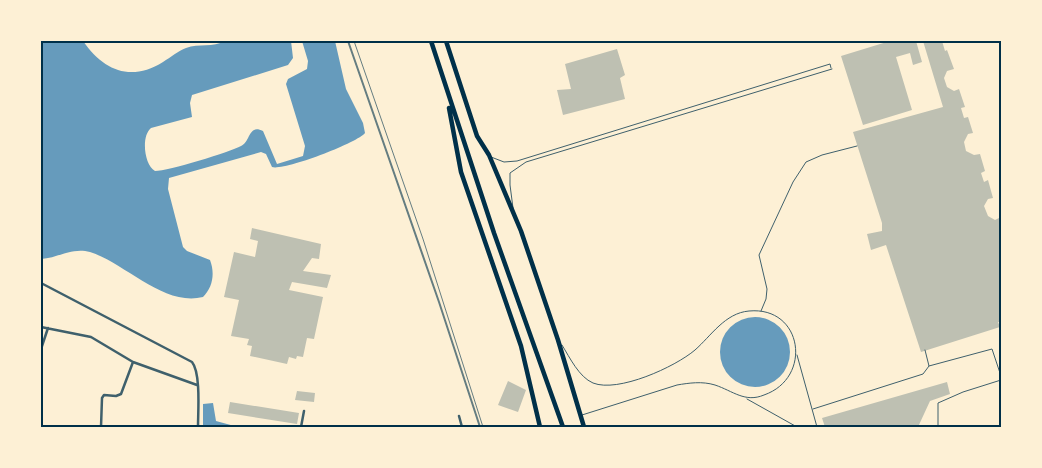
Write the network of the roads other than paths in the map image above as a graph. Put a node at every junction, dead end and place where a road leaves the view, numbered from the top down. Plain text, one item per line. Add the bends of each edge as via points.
1 (431, 41) edge
2 (446, 41) edge
3 (449, 108) dead end
4 (857, 146) dead end
5 (489, 155) junction
6 (514, 213) junction
7 (41, 283) edge
8 (760, 312) junction
9 (41, 327) edge
10 (48, 328) junction
11 (558, 340) junction
12 (41, 349) edge
13 (926, 350) dead end
14 (797, 354) junction
15 (133, 362) junction
16 (929, 366) junction
17 (1001, 376) edge
18 (1001, 380) edge
19 (197, 385) junction
20 (747, 399) junction
21 (813, 409) junction
22 (304, 411) dead end
23 (459, 416) dead end
24 (581, 416) junction
25 (583, 426) edge
26 (101, 427) edge
27 (198, 427) edge
28 (301, 427) edge
29 (462, 427) edge
30 (540, 427) edge
31 (563, 427) edge
32 (797, 427) edge
33 (817, 427) edge
34 (938, 427) edge

1 - 31 highway via 494,233
2 - 5 highway via 477,136
3 - 30 highway via 461,172 528,370
4 - 8 lane via 813,158 806,162 793,182 759,255 767,294
5 - 6 highway
5 - 6 lane via 504,162 517,161 830,64 832,69 519,165 509,177
6 - 11 highway
7 - 19 street via 188,360 195,366
8 - 11 lane via 732,316 694,352 668,369 613,385 587,379
8 - 14 lane via 773,314 786,325
9 - 10 street
10 - 12 street
10 - 15 street via 91,337
11 - 24 highway
13 - 16 lane
14 - 20 lane via 791,373 782,386 774,392
14 - 21 lane
15 - 19 street
15 - 26 street via 121,394 103,396
16 - 17 lane via 992,349
16 - 21 lane via 923,374
18 - 34 lane via 938,403
19 - 27 street
20 - 24 lane via 713,385 692,383
20 - 32 lane
21 - 33 lane
22 - 28 street
23 - 29 street
24 - 25 highway

